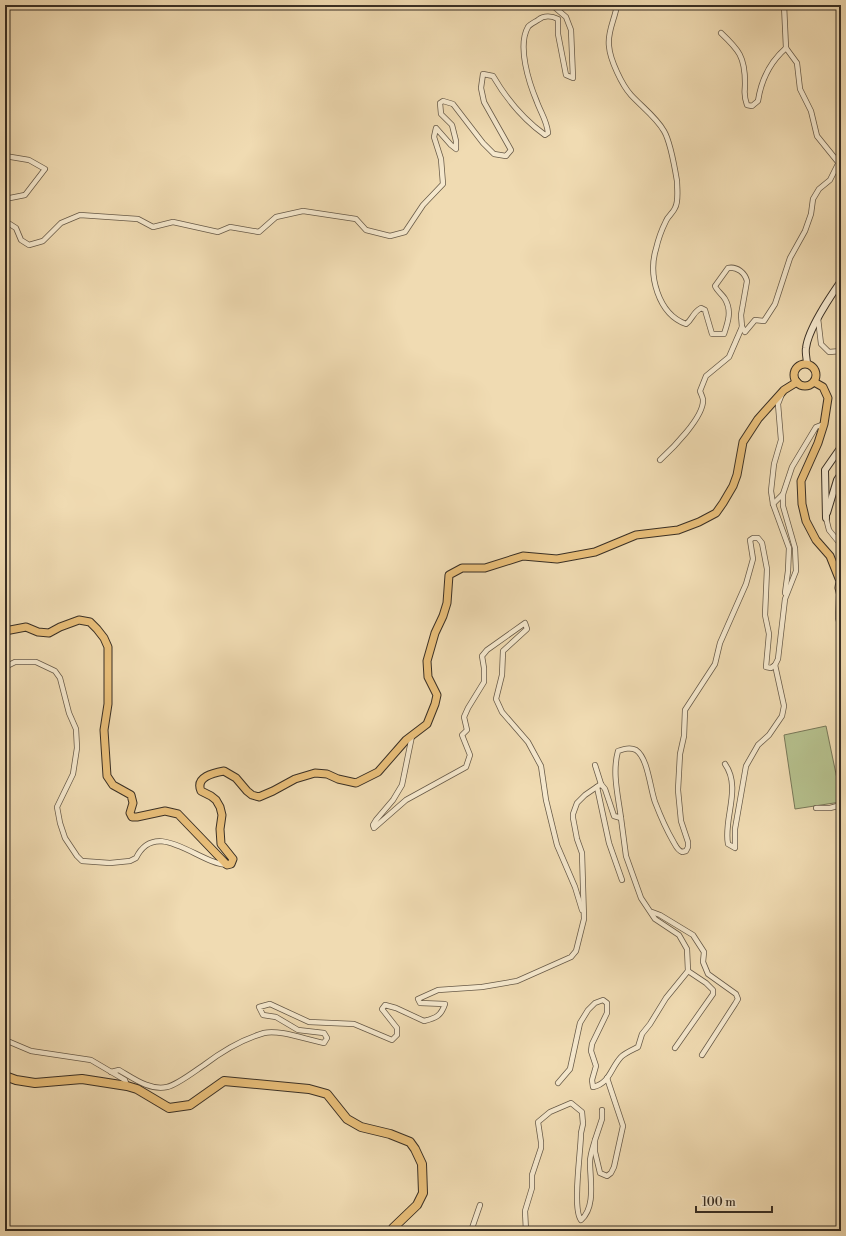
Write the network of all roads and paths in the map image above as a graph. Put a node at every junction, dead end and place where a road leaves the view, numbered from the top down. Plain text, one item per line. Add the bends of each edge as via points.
1 (552, 5) edge
2 (617, 5) edge
3 (784, 5) edge
4 (721, 33) dead end
5 (786, 48) junction
6 (5, 156) edge
7 (840, 160) edge
8 (5, 199) edge
9 (5, 221) edge
10 (841, 281) edge
11 (818, 318) junction
12 (742, 327) junction
13 (841, 351) edge
14 (808, 364) junction
15 (797, 382) junction
16 (814, 382) junction
17 (784, 390) junction
18 (824, 424) junction
19 (841, 447) edge
20 (660, 460) dead end
21 (841, 474) edge
22 (783, 494) junction
23 (773, 504) junction
24 (826, 518) junction
25 (841, 545) edge
26 (839, 588) junction
27 (841, 596) edge
28 (785, 599) junction
29 (841, 629) edge
30 (5, 631) edge
31 (775, 665) junction
32 (5, 667) edge
33 (412, 736) junction
34 (725, 764) dead end
35 (595, 765) dead end
36 (599, 785) junction
37 (841, 805) edge
38 (816, 808) dead end
39 (621, 818) junction
40 (227, 864) junction
41 (622, 880) dead end
42 (652, 912) junction
43 (584, 919) junction
44 (688, 971) junction
45 (5, 1040) edge
46 (675, 1048) dead end
47 (702, 1055) dead end
48 (111, 1072) junction
49 (5, 1076) edge
50 (607, 1078) junction
51 (558, 1083) dead end
52 (127, 1086) junction
53 (602, 1110) dead end
54 (595, 1140) junction
55 (480, 1205) dead end
56 (392, 1231) edge
57 (471, 1231) edge
58 (526, 1231) edge

1 - 9 street via 566,18 571,30 573,78 566,75 558,34 558,19 553,16 542,17 528,26 523,55 531,87 547,123 548,133 545,135 530,124 505,97 493,76 483,74 481,88 484,102 511,150 506,156 494,154 453,104 443,100 440,104 441,114 452,125 456,149 436,128 434,137 443,184 423,205 404,232 390,236 366,230 356,219 303,211 276,217 259,232 230,227 218,232 173,222 153,227 138,218 80,215 61,223 43,241 29,245 21,240 16,228
2 - 12 street via 608,46 611,59 630,94 665,132 676,180 676,207 667,220 655,250 655,284 660,301 679,321 686,324 695,311 701,308 705,310 712,334 724,334 729,315 728,306 715,286 728,268 737,268 746,276 747,281 741,315
3 - 5 street
4 - 5 street via 737,48 744,65 743,95 747,104 752,106 758,102 764,76 777,56
5 - 7 street via 797,64 800,89 811,111 817,136
6 - 8 street via 29,160 45,169 25,195
7 - 12 street via 830,180 819,189 813,199 805,231 790,258 775,304 764,321 755,320 745,332
10 - 11 street
11 - 13 street via 821,344 829,352
11 - 14 street via 806,348
12 - 20 street via 729,357 706,376 700,392 703,400 701,409 685,434
14 - 15 main road via 796,369 794,374
14 - 16 main road via 816,372
15 - 16 main road via 805,386
15 - 17 main road
16 - 18 main road via 823,387 828,398
17 - 23 street via 778,404 781,440 774,464 771,491
17 - 33 main road via 758,419 743,442 737,475 716,514 678,530 636,535 594,552 557,559 523,556 485,568 462,568 449,575 447,603 427,661 428,677 437,695 436,704 427,724
18 - 22 street via 816,427 792,467
18 - 26 main road via 801,481 802,504 806,521 816,540 830,556 840,581
19 - 24 street via 825,470
21 - 24 street
22 - 23 street
22 - 28 street via 783,506 795,548 796,572
23 - 28 street via 789,548
24 - 25 street via 829,530
26 - 27 main road
26 - 29 street via 838,618
28 - 31 street via 778,659
30 - 40 main road via 26,627 49,633 79,620 90,622 97,629 108,647 108,697 104,730 107,776 113,785 131,795 132,817 165,811 178,814
31 - 34 street via 784,706 782,716 769,735 758,745 746,766 735,829 736,848 728,844 726,831 730,814 731,780
31 - 39 street via 771,668 766,667 769,634 765,615 767,569 762,543 758,538 753,538 750,540 753,559 746,584 720,643 715,664 685,710 678,790 681,821 688,847 686,851 678,850 655,801 644,763 638,752 627,748 618,751 615,771
32 - 40 street via 15,662 36,662 55,671 60,678 76,729 77,748 73,774 57,807 65,838 82,861 130,861 136,858 147,844 156,841 170,842 221,864
33 - 40 main road via 378,772 356,783 327,774 314,773 295,779 259,797 252,795 236,778 224,771 209,774 200,782 199,787 216,800 220,807 221,844 233,859 231,864
33 - 43 street via 402,785 376,820 374,828 406,800 466,767 470,755 462,735 467,730 464,716 484,682 482,656 525,622 527,629 503,651 502,674 496,699 502,712 528,742 541,766 557,845 575,887
35 - 36 street
36 - 39 street via 605,789 614,816
36 - 41 street via 609,842
36 - 43 street via 577,803 573,818 582,853
37 - 38 street
39 - 42 street via 626,856 642,898
42 - 44 street via 655,919 679,935 688,949
42 - 47 street via 693,935 704,952 702,962 708,974 736,994 738,999
43 - 48 street via 576,951 571,957 557,964 517,981 438,990 418,999 420,1003 445,1004 443,1011 436,1018 424,1021 385,1005 382,1010 397,1028 397,1035 392,1040 354,1024 308,1022 270,1004 260,1007 263,1015 276,1017 298,1030 324,1033 327,1038 324,1043 274,1032 264,1034 234,1046 197,1071 167,1087 150,1086 119,1070
44 - 46 street via 710,986 713,994
44 - 50 street via 642,1034 638,1047 622,1056
45 - 48 street via 31,1050 91,1060
48 - 52 street via 124,1080
49 - 52 highway via 35,1083 82,1079
50 - 51 street via 601,1085 593,1087 596,1066 590,1052 607,1013 607,1003 603,1000 588,1010 580,1023 570,1069
50 - 54 street via 623,1126 614,1167 607,1176 600,1173
52 - 56 highway via 169,1108 190,1105 224,1081 309,1089 327,1094 347,1118 361,1127 403,1138 416,1149 422,1164 423,1193 418,1206
53 - 54 street via 602,1119
54 - 58 street via 590,1162 591,1193 587,1213 580,1220 577,1203 582,1112 571,1103 550,1112 538,1122 541,1142 525,1211
55 - 57 street

